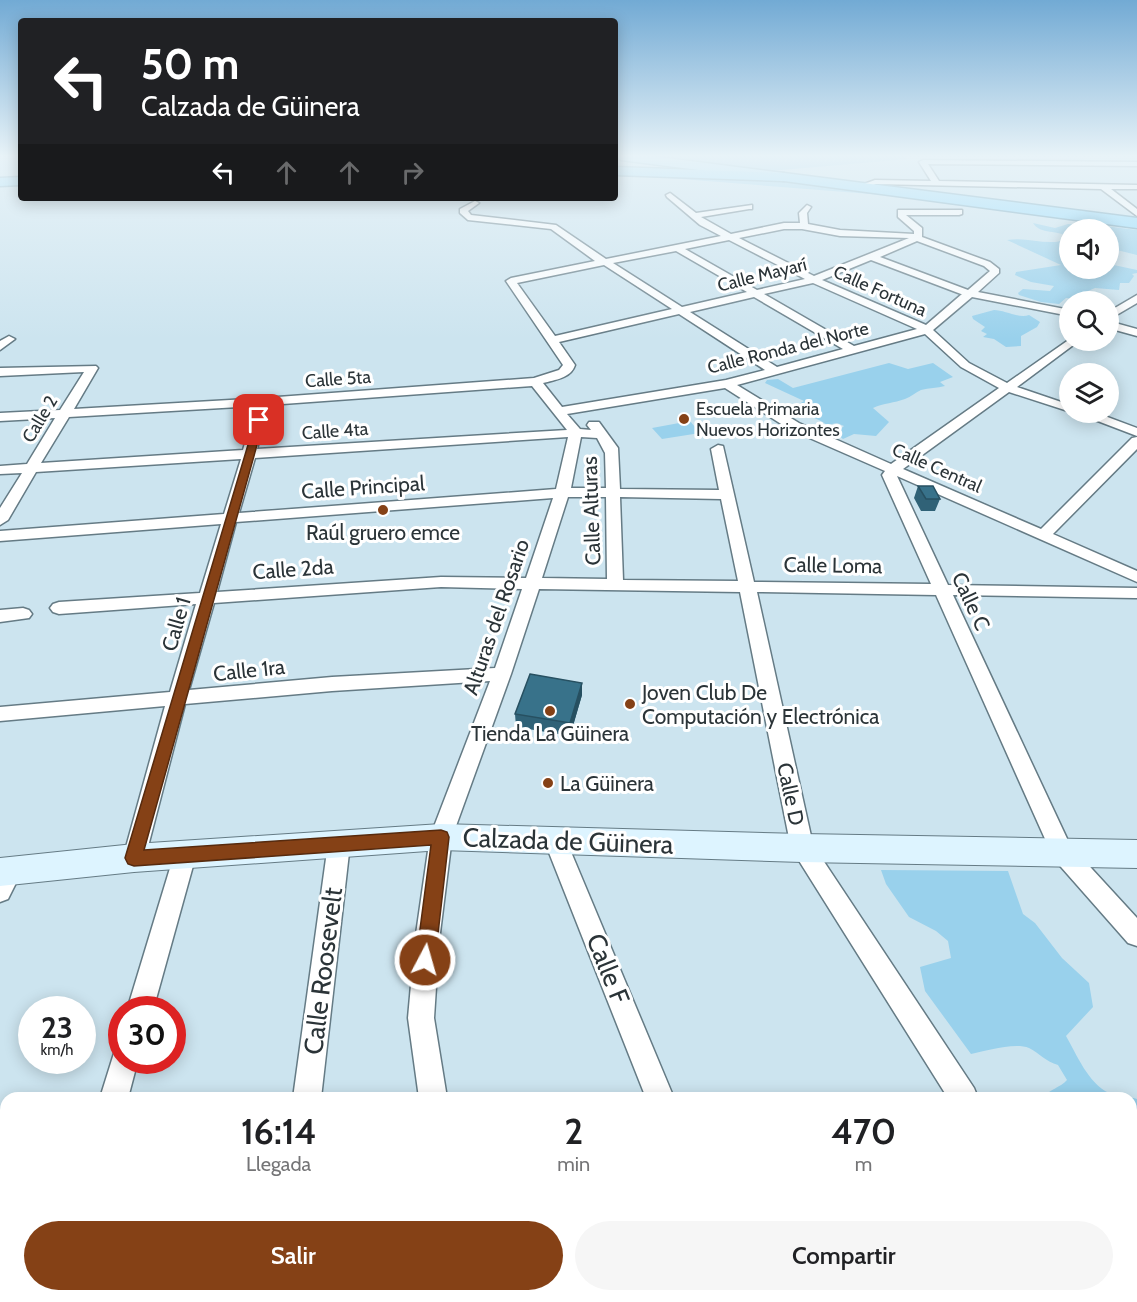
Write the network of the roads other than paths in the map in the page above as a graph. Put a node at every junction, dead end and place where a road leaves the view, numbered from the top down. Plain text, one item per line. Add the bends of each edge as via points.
1 (468, 217) edge
2 (695, 217) edge
3 (804, 217) edge
4 (902, 217) edge
5 (1066, 217) edge
6 (1076, 217) edge
7 (1079, 217) edge
8 (1132, 224) edge
9 (802, 226) junction
10 (729, 236) junction
11 (917, 238) junction
12 (676, 248) junction
13 (872, 257) junction
14 (605, 262) junction
15 (814, 280) junction
16 (971, 293) junction
17 (757, 294) junction
18 (1137, 298) edge
19 (1119, 310) edge
20 (679, 311) junction
21 (1059, 311) edge
22 (1119, 327) edge
23 (927, 330) junction
24 (1137, 333) edge
25 (9, 339) dead end
26 (553, 340) junction
27 (0, 347) edge
28 (854, 351) junction
29 (1060, 351) edge
30 (775, 371) junction
31 (0, 372) edge
32 (535, 382) junction
33 (727, 384) junction
34 (1009, 388) junction
35 (264, 402) junction
36 (1059, 405) edge
37 (582, 409) junction
38 (561, 411) junction
39 (64, 413) junction
40 (0, 417) edge
41 (1111, 423) edge
42 (1137, 432) edge
43 (574, 433) junction
44 (600, 434) junction
45 (1137, 441) edge
46 (718, 449) dead end
47 (249, 454) junction
48 (32, 468) junction
49 (893, 469) junction
50 (0, 470) edge
51 (614, 491) junction
52 (562, 494) junction
53 (728, 495) junction
54 (230, 518) junction
55 (0, 520) edge
56 (0, 536) edge
57 (1042, 536) junction
58 (531, 585) junction
59 (615, 585) junction
60 (749, 587) junction
61 (941, 589) junction
62 (1137, 589) edge
63 (207, 598) junction
64 (59, 608) dead end
65 (22, 614) dead end
66 (0, 616) edge
67 (502, 674) junction
68 (177, 699) junction
69 (0, 714) edge
70 (441, 837) junction
71 (555, 840) junction
72 (339, 844) junction
73 (802, 848) junction
74 (1062, 852) junction
75 (1137, 854) edge
76 (185, 855) junction
77 (134, 858) junction
78 (4, 878) edge
79 (1137, 935) edge
80 (144, 996) edge
81 (121, 1074) edge
82 (116, 1092) edge
83 (308, 1092) edge
84 (432, 1092) edge
85 (658, 1092) edge
86 (960, 1092) edge

1 - 14 street via 553,227
2 - 10 street, Calle Fortuna
3 - 9 street
4 - 11 street via 919,230
5 - 8 highway
6 - 8 highway
7 - 8 highway
9 - 10 street
9 - 11 street
10 - 12 street
10 - 15 street, Calle Fortuna
11 - 13 street, Calle Mayarí
11 - 16 street, Calle Ronda del Norte via 992,267 995,274
12 - 14 street
12 - 17 street
13 - 15 street, Calle Mayarí
13 - 16 street
14 - 20 street
14 - 26 street via 510,283
15 - 17 street, Calle Mayarí
15 - 23 street, Calle Fortuna
16 - 21 street
16 - 23 street, Calle Ronda del Norte
17 - 20 street, Calle Mayarí
17 - 28 street
18 - 19 street
20 - 26 street, Calle Mayarí
20 - 30 street
22 - 24 street
23 - 28 street, Calle Ronda del Norte
23 - 34 street, Calle Fortuna via 970,369
25 - 27 street
26 - 32 street, Calle 5ta via 569,368
28 - 30 street, Calle Ronda del Norte
29 - 34 street
30 - 33 street, Calle Ronda del Norte
31 - 39 street, Calle 2 via 92,368
32 - 35 street, Calle 5ta
32 - 38 street
33 - 37 street, Calle Ronda del Norte
33 - 49 street, Calle Central via 794,426
34 - 36 street, Calle Fortuna
34 - 49 street
35 - 39 street, Calle 5ta
35 - 47 street, Calle 1
37 - 38 street, Calle Ronda del Norte
37 - 44 street, Calle Alturas
38 - 43 street
39 - 40 street, Calle 5ta
39 - 48 street, Calle 2
41 - 42 street
43 - 44 street, Calle 4ta
43 - 47 street, Calle 4ta
43 - 52 street, Alturas del Rosario
44 - 51 street, Calle Alturas via 612,453
45 - 57 street
46 - 53 street, Calle D
47 - 48 street, Calle 4ta
47 - 54 street, Calle 1
48 - 50 street, Calle 4ta
48 - 55 street, Calle 2
49 - 57 street, Calle Central
49 - 61 street, Calle C via 889,475 894,488
51 - 52 street, Calle Principal
51 - 53 street, Calle Principal
51 - 59 street, Calle Alturas
52 - 54 street, Calle Principal
52 - 58 street, Alturas del Rosario
53 - 60 street, Calle D
54 - 56 street, Calle Principal
54 - 63 street, Calle 1
57 - 62 street, Calle Central
58 - 59 street, Calle Loma
58 - 63 street, Calle 2da via 421,583
58 - 67 street, Alturas del Rosario
59 - 60 street, Calle Loma
60 - 61 street, Calle Loma
60 - 73 street, Calle D
61 - 62 street, Calle Loma
61 - 74 street, Calle C
63 - 64 street, Calle 2da
63 - 68 street, Calle 1
65 - 66 street
67 - 68 street, Calle 1ra via 332,684
67 - 70 street, Alturas del Rosario
68 - 69 street, Calle 1ra
68 - 77 street, Calle 1
70 - 71 main road, Calzada de Güinera
70 - 72 main road, Calzada de Güinera
70 - 84 street, Alturas del Rosario via 421,1018
71 - 73 main road, Calzada de Güinera
71 - 85 street, Calle F
72 - 76 main road, Calzada de Güinera
72 - 83 street, Calle Roosevelt
73 - 74 main road, Calzada de Güinera
73 - 86 street, Calle D
74 - 75 main road, Calzada de Güinera
74 - 79 street, Calle C
76 - 77 main road, Calzada de Güinera
76 - 80 street
77 - 78 main road, Calzada de Güinera
81 - 82 street

